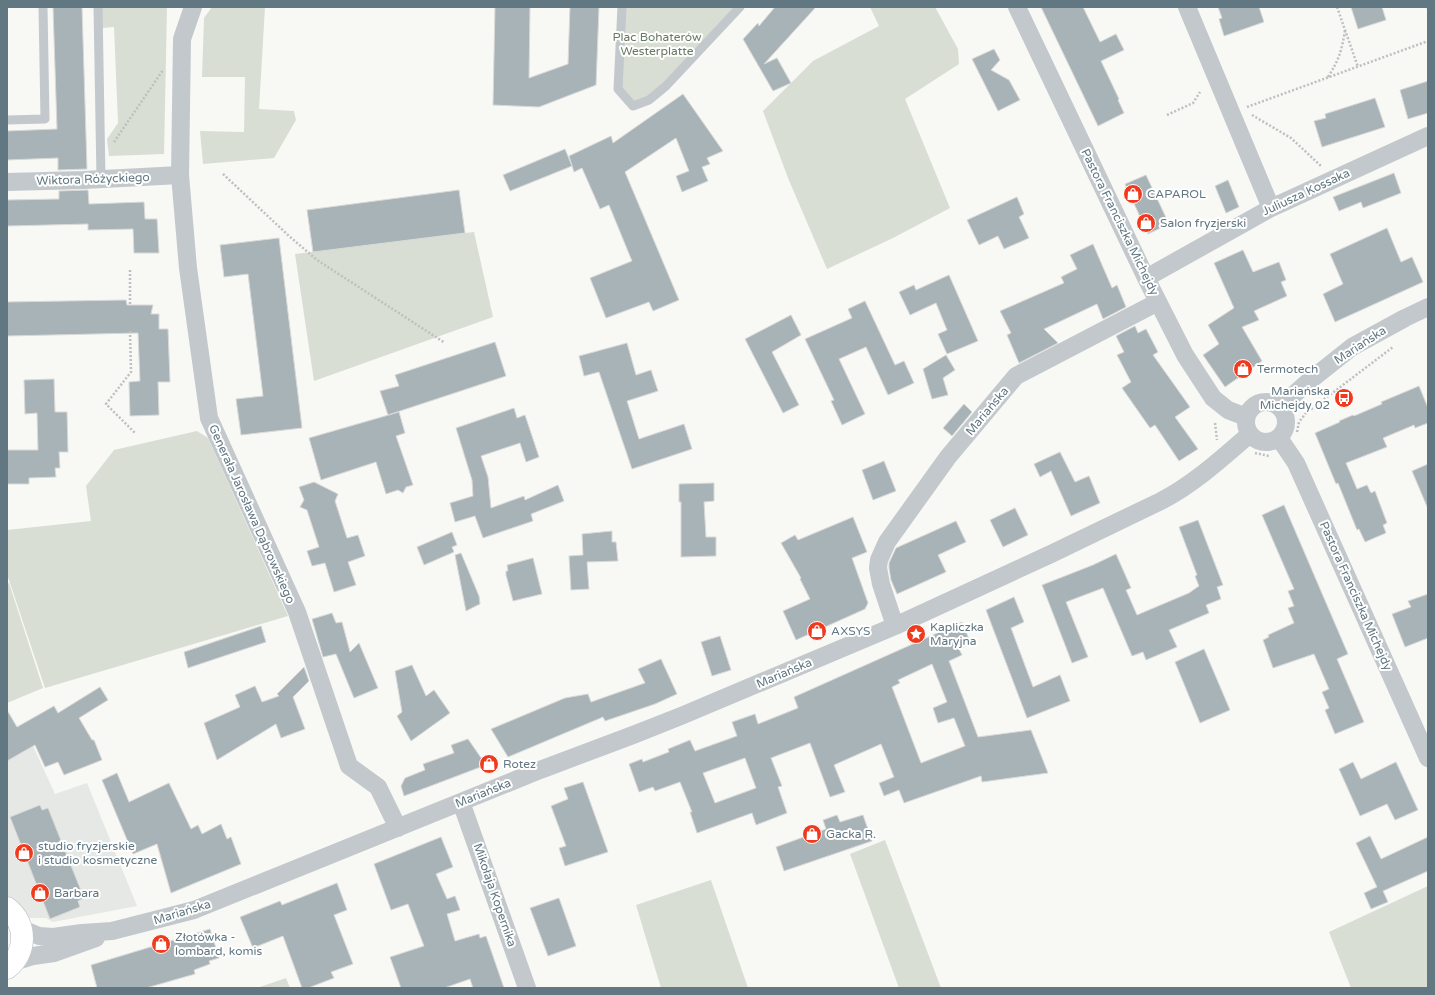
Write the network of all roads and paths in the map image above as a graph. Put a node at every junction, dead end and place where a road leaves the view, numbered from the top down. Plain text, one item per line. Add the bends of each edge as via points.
1 (43, 7) edge
2 (98, 7) edge
3 (193, 7) edge
4 (622, 7) edge
5 (740, 7) edge
6 (1017, 7) edge
7 (1187, 7) edge
8 (1337, 7) edge
9 (1345, 30) junction
10 (1428, 41) edge
11 (1358, 67) junction
12 (164, 69) dead end
13 (1328, 78) junction
14 (1200, 92) dead end
15 (1236, 111) junction
16 (1167, 115) dead end
17 (7, 120) edge
18 (1428, 136) edge
19 (101, 160) junction
20 (223, 174) dead end
21 (180, 175) junction
22 (101, 179) junction
23 (1335, 179) junction
24 (7, 182) edge
25 (1271, 208) junction
26 (130, 270) dead end
27 (1146, 278) junction
28 (1158, 302) junction
29 (130, 304) dead end
30 (1428, 307) edge
31 (130, 331) dead end
32 (445, 343) dead end
33 (1397, 343) dead end
34 (1280, 407) junction
35 (1214, 420) dead end
36 (1248, 425) junction
37 (135, 433) dead end
38 (1287, 437) junction
39 (1214, 444) dead end
40 (896, 626) junction
41 (1428, 758) edge
42 (461, 802) junction
43 (398, 828) junction
44 (7, 908) edge
45 (22, 929) junction
46 (112, 931) junction
47 (11, 965) edge
48 (528, 988) edge

1 - 17 lane via 45,119
2 - 19 lane
3 - 21 street, Generała Jarosława Dąbrowskiego via 182,39
4 - 5 lane via 618,88 633,106 649,100 666,86
6 - 27 street, Pastora Franciszka Michejdy
7 - 15 street
8 - 9 path
9 - 11 path
9 - 13 path via 1341,53
10 - 11 path
11 - 13 path
12 - 19 path
13 - 15 path
14 - 16 path via 1193,103
15 - 23 path via 1291,138
15 - 25 street
18 - 23 street, Juliusza Kossaka
19 - 22 lane
20 - 32 path via 317,260
21 - 22 street, Wiktora Różyckiego
21 - 43 street, Generała Jarosława Dąbrowskiego via 188,268 209,418 297,612 349,766 378,787
22 - 24 street, Wiktora Różyckiego
23 - 25 street, Juliusza Kossaka
25 - 27 street, Juliusza Kossaka
26 - 29 path
27 - 28 street, Pastora Franciszka Michejdy
28 - 36 street, Pastora Franciszka Michejdy via 1205,388 1213,398
28 - 40 street, Mariańska via 1016,376 948,457 887,542 879,560 881,584
30 - 34 street, Mariańska via 1352,347
31 - 37 path via 131,372 106,404
33 - 38 path via 1306,413
34 - 36 street via 1272,402 1256,404 1250,408
34 - 38 street via 1286,417 1284,432
35 - 39 path via 1217,440
36 - 38 street via 1255,439 1262,442
36 - 40 street, Mariańska via 1198,478 1174,494
38 - 41 street, Pastora Franciszka Michejdy via 1290,453
40 - 42 street, Mariańska via 674,719
42 - 43 street, Mariańska
42 - 48 street, Mikołaja Kopernika
43 - 46 street, Mariańska via 194,910
44 - 45 main road
45 - 46 street, Mariańska via 39,936 53,937
45 - 47 main road via 21,950
46 - 47 street, Mariańska via 83,944 33,956

